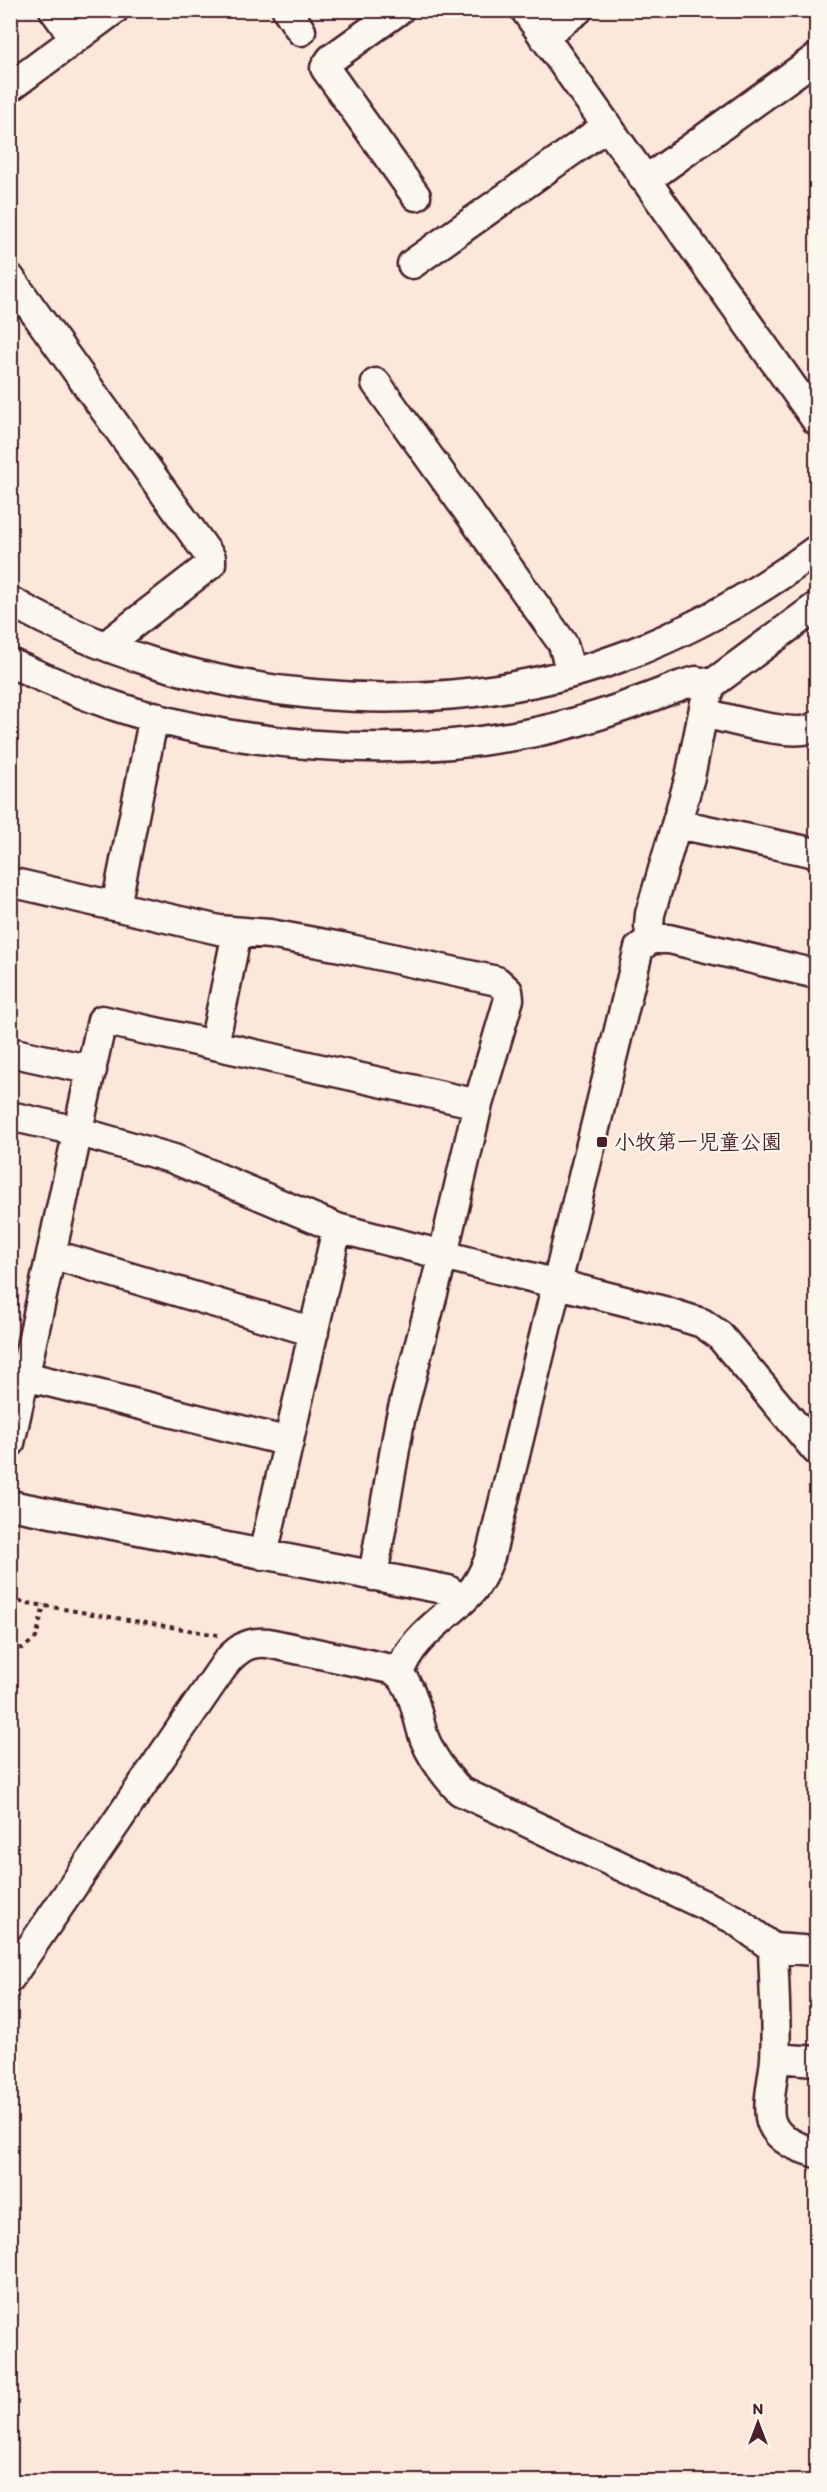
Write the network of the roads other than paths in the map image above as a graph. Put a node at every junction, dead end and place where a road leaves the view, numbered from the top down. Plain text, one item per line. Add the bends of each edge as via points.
1 (54, 10) edge
2 (114, 10) edge
3 (399, 10) edge
4 (525, 10) edge
5 (578, 10) edge
6 (543, 36) junction
7 (75, 39) junction
8 (816, 58) edge
9 (10, 87) edge
10 (607, 126) junction
11 (644, 178) junction
12 (416, 196) dead end
13 (412, 264) dead end
14 (10, 278) edge
15 (376, 382) dead end
16 (816, 420) edge
17 (816, 550) edge
18 (10, 601) edge
19 (816, 607) edge
20 (110, 648) junction
21 (10, 663) edge
22 (571, 673) junction
23 (712, 684) junction
24 (703, 713) junction
25 (154, 716) junction
26 (816, 726) edge
27 (678, 824) junction
28 (816, 853) edge
29 (10, 882) edge
30 (116, 906) junction
31 (237, 932) junction
32 (651, 939) junction
33 (816, 974) edge
34 (214, 1045) junction
35 (10, 1052) edge
36 (92, 1070) junction
37 (478, 1104) junction
38 (10, 1116) edge
39 (76, 1131) junction
40 (337, 1228) junction
41 (51, 1254) junction
42 (443, 1255) junction
43 (557, 1282) junction
44 (314, 1332) junction
45 (25, 1376) junction
46 (289, 1442) junction
47 (10, 1443) edge
48 (816, 1450) edge
49 (10, 1505) edge
50 (263, 1555) junction
51 (373, 1576) junction
52 (462, 1600) junction
53 (399, 1674) junction
54 (773, 1948) junction
55 (816, 1951) edge
56 (10, 1978) edge
57 (775, 2058) junction
58 (816, 2061) edge
59 (816, 2153) edge

1 - 7 street
2 - 7 street
3 - 12 street via 331,59 325,68
4 - 6 street
5 - 6 street
6 - 10 street
7 - 9 street
8 - 11 street
10 - 11 street
10 - 13 street
11 - 16 street
14 - 20 street via 211,558 211,564 114,639
15 - 22 street via 563,644
17 - 22 street via 752,594 692,627 626,656
18 - 20 street
19 - 23 street
20 - 22 street via 220,680 354,696 469,692
21 - 25 street via 80,693
23 - 24 street
23 - 25 street via 696,681 596,715 515,736 412,747 313,745 222,732
24 - 26 street via 789,731
24 - 27 street
25 - 30 street
27 - 28 street
27 - 32 street via 650,914
29 - 30 street
30 - 31 street
31 - 34 street
31 - 37 street via 331,945 496,981 508,991 509,999
32 - 33 street via 669,939
32 - 43 street via 636,954
34 - 36 street via 102,1020
34 - 37 street
35 - 36 street
36 - 39 street
37 - 42 street
38 - 39 street
39 - 40 street via 174,1159
39 - 41 street
40 - 42 street
40 - 44 street
41 - 44 street
41 - 45 street
42 - 43 street
42 - 51 street via 400,1420
43 - 48 street via 702,1323 719,1335
43 - 52 street via 490,1557 471,1593
44 - 46 street
45 - 46 street
45 - 47 street
46 - 50 street
49 - 50 street
50 - 51 street
51 - 52 street via 448,1590
52 - 53 street via 406,1654
53 - 54 street via 408,1688 426,1741 460,1791 734,1919
53 - 56 street via 268,1643 254,1642 235,1652
54 - 55 street
54 - 57 street
57 - 58 street
57 - 59 street via 771,2124 794,2145

